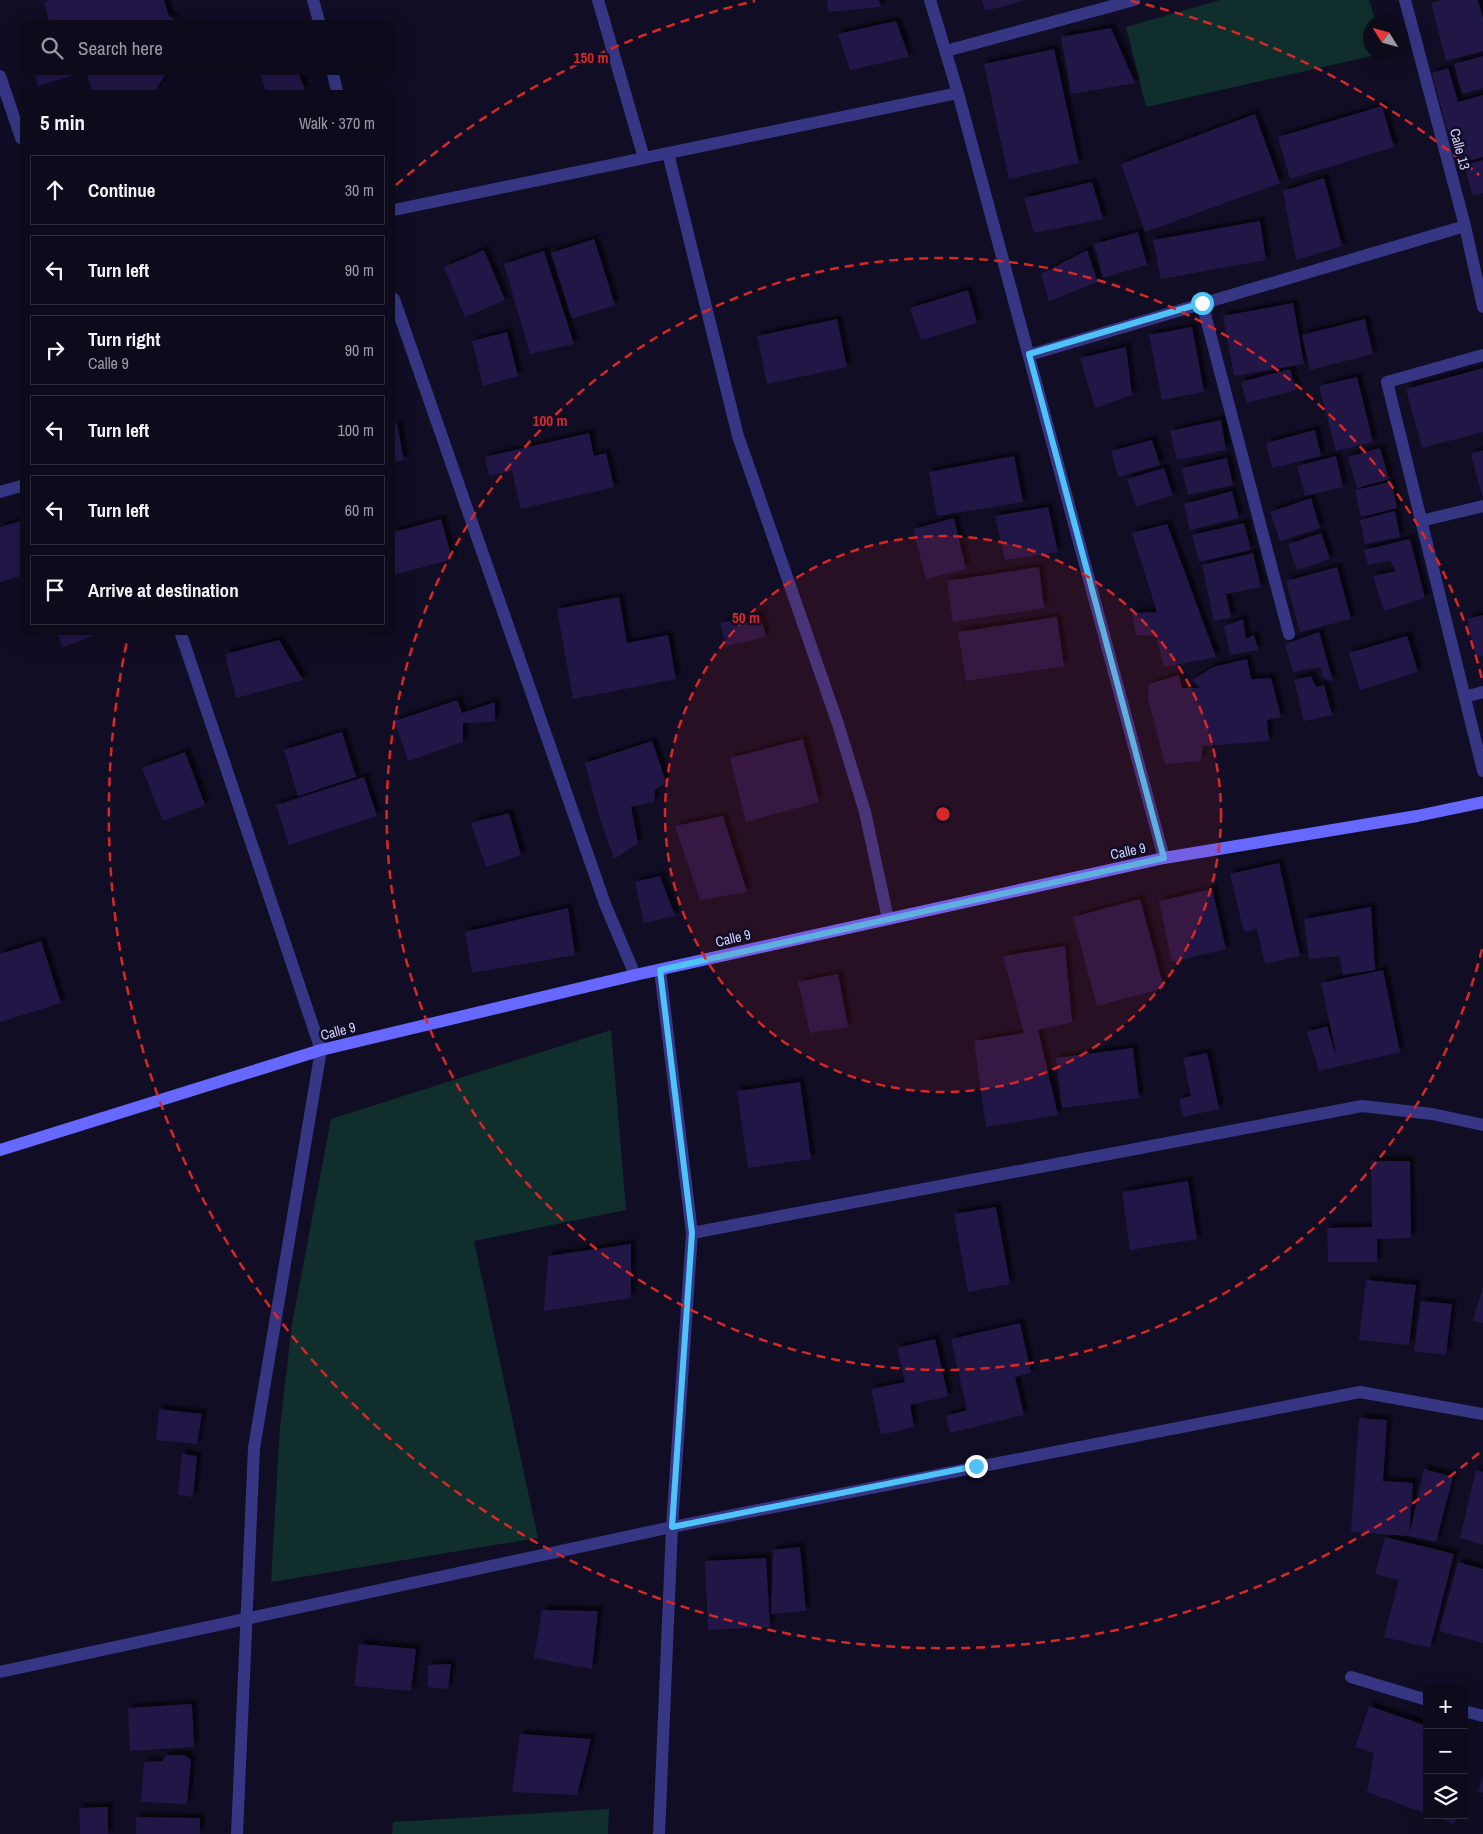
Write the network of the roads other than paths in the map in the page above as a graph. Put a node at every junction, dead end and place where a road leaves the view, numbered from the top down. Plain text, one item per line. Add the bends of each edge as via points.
1 (313, 0) edge
2 (598, 0) edge
3 (930, 0) edge
4 (1134, 0) edge
5 (1406, 0) edge
6 (319, 20) edge
7 (946, 51) junction
8 (333, 75) edge
9 (0, 76) edge
10 (337, 90) edge
11 (958, 93) junction
12 (20, 135) edge
13 (668, 153) junction
14 (644, 158) junction
15 (395, 210) edge
16 (1465, 226) junction
17 (395, 301) edge
18 (1202, 303) junction
19 (1483, 307) edge
20 (1029, 354) junction
21 (1483, 355) edge
22 (20, 486) edge
23 (0, 492) edge
24 (1483, 506) edge
25 (1421, 521) junction
26 (1289, 634) dead end
27 (181, 635) edge
28 (1483, 692) edge
29 (1465, 697) junction
30 (1483, 771) edge
31 (1483, 802) edge
32 (1164, 858) junction
33 (888, 919) junction
34 (660, 970) junction
35 (635, 975) junction
36 (321, 1050) junction
37 (1483, 1125) edge
38 (0, 1150) edge
39 (692, 1233) junction
40 (1483, 1414) edge
41 (672, 1527) junction
42 (246, 1619) junction
43 (0, 1672) edge
44 (1351, 1678) dead end
45 (1423, 1699) edge
46 (1468, 1712) edge
47 (1483, 1716) edge
48 (237, 1834) edge
49 (659, 1834) edge

1 - 6 street
2 - 14 street
3 - 7 street
4 - 7 street
5 - 16 street, Calle 13
7 - 11 street
8 - 10 street
9 - 12 street
11 - 13 street
11 - 20 street
13 - 14 street
13 - 33 street via 738,436 838,724 865,812
14 - 15 street
16 - 18 street
16 - 19 street, Calle 13
17 - 35 street via 605,904
18 - 20 street
18 - 26 street
20 - 32 street
21 - 25 street via 1387,382
22 - 23 street
24 - 25 street
25 - 29 street
27 - 36 street
28 - 29 street
29 - 30 street
31 - 32 street, Calle 9
32 - 33 street, Calle 9
33 - 34 street, Calle 9
34 - 35 street, Calle 9
34 - 39 street
35 - 36 street, Calle 9
36 - 38 street, Calle 9
36 - 42 street via 254,1448
37 - 39 street via 1432,1114 1362,1106
39 - 41 street
40 - 41 street via 1360,1392
41 - 42 street
41 - 49 street
42 - 43 street
42 - 48 street
44 - 45 street
46 - 47 street

